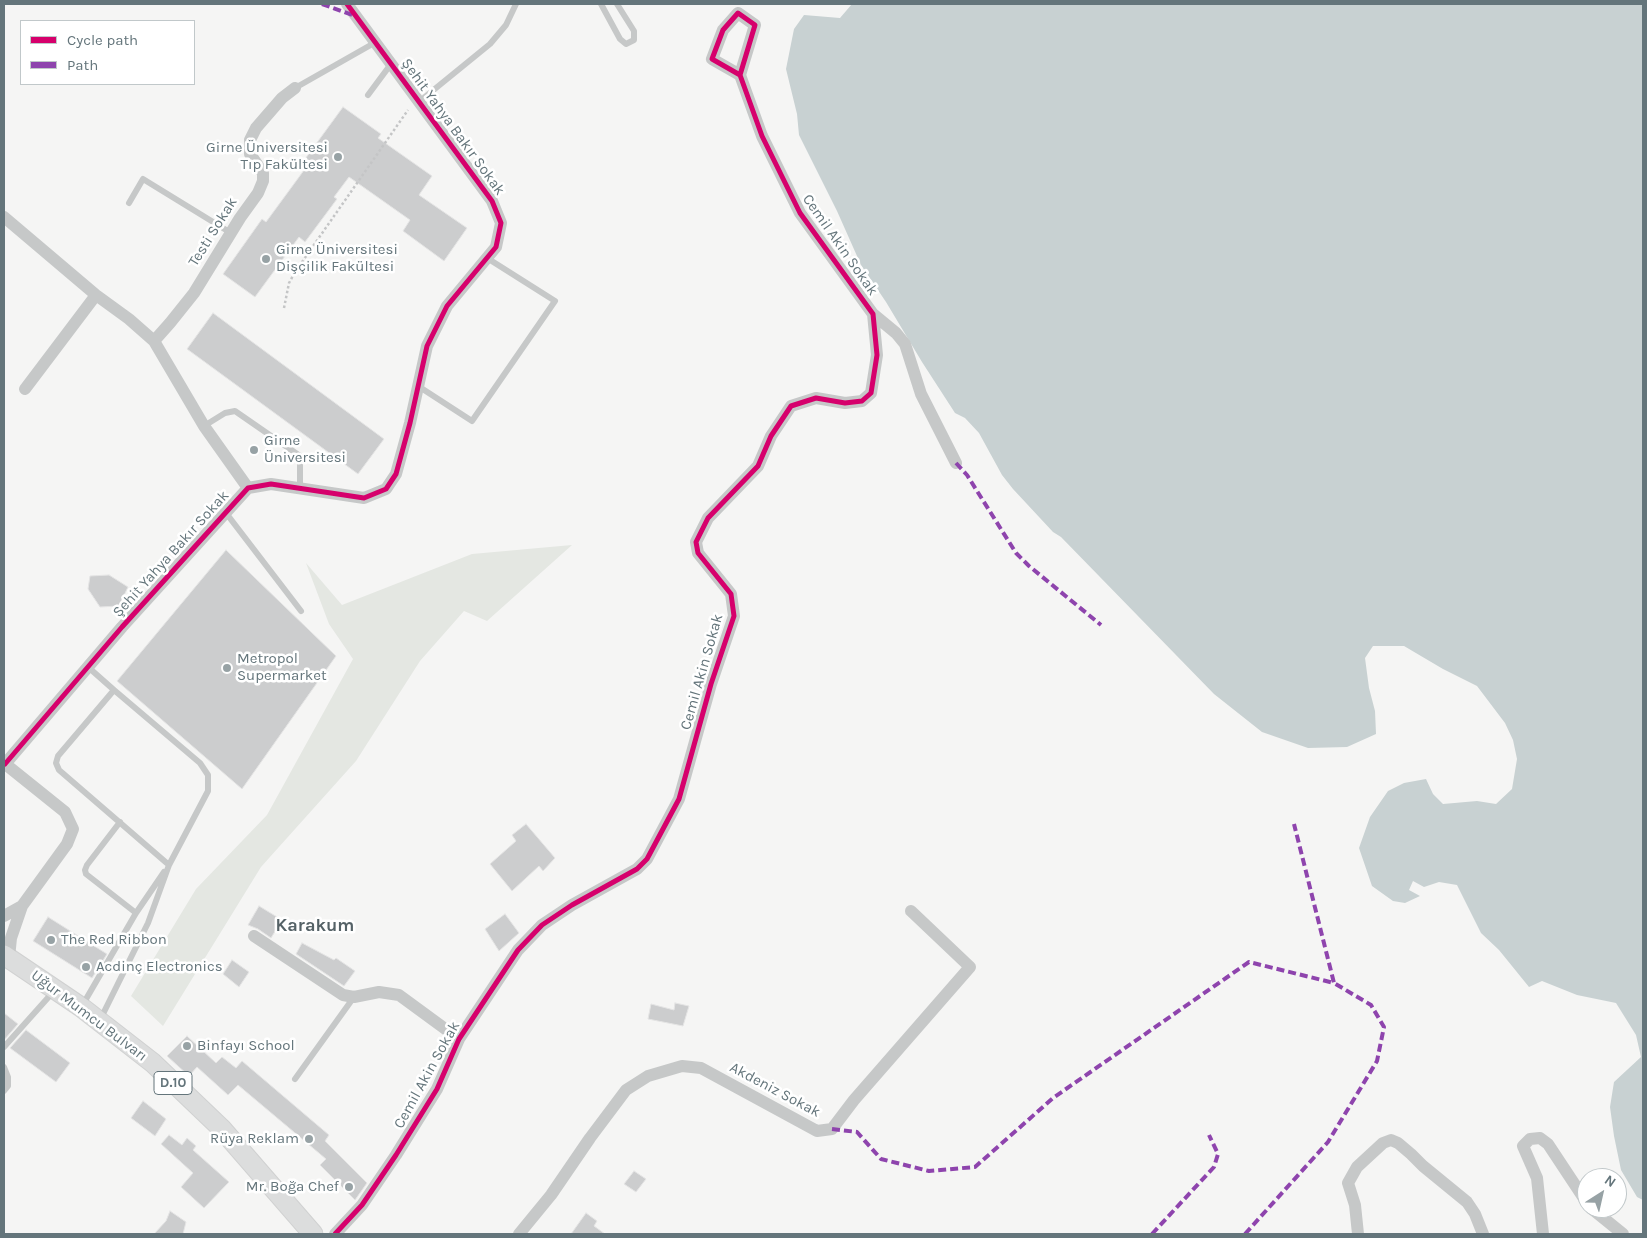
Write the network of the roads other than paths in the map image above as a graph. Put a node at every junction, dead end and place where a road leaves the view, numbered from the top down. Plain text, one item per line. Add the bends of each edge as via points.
1 (347, 4) edge
2 (516, 4) edge
3 (601, 4) edge
4 (617, 4) edge
5 (376, 42) junction
6 (391, 63) junction
7 (740, 75) junction
8 (295, 88) joint
9 (368, 95) dead end
10 (418, 99) junction
11 (129, 202) dead end
12 (4, 217) edge
13 (231, 233) junction
14 (488, 258) junction
15 (96, 295) junction
16 (873, 314) junction
17 (154, 341) junction
18 (418, 386) junction
19 (25, 389) dead end
20 (204, 426) junction
21 (956, 463) dead end
22 (248, 488) junction
23 (300, 488) junction
24 (226, 513) junction
25 (301, 611) dead end
26 (88, 667) junction
27 (114, 690) junction
28 (4, 764) edge
29 (120, 822) junction
30 (170, 865) junction
31 (22, 906) junction
32 (911, 911) dead end
33 (136, 913) junction
34 (4, 916) edge
35 (254, 936) dead end
36 (6, 957) edge
37 (55, 990) junction
38 (354, 997) junction
39 (81, 1007) junction
40 (100, 1022) junction
41 (459, 1039) junction
42 (4, 1047) edge
43 (4, 1067) edge
44 (295, 1079) dead end
45 (4, 1091) edge
46 (1577, 1188) edge
47 (1604, 1218) edge
48 (313, 1234) edge
49 (335, 1234) edge
50 (519, 1234) edge
51 (1358, 1234) edge
52 (1483, 1234) edge
53 (1543, 1234) edge
54 (1624, 1234) edge

1 - 5 street, Şehit Yahya Bakır Sokak
2 - 10 lane via 506,25 490,44
3 - 4 lane via 626,44 634,40 634,31
5 - 6 street, Şehit Yahya Bakır Sokak
5 - 8 lane
6 - 9 lane
6 - 10 street, Şehit Yahya Bakır Sokak
7 - 7 street via 755,24 738,12 723,30 712,58
7 - 16 street, Cemil Akin Sokak via 762,136 800,214
8 - 13 street, Testi Sokak via 256,128 250,140 250,154 264,181
10 - 14 street, Şehit Yahya Bakır Sokak via 492,200 500,222 496,247
11 - 13 lane via 143,179
12 - 15 street
13 - 17 street, Testi Sokak via 194,292
14 - 18 street, Şehit Yahya Bakır Sokak via 447,306 428,346
14 - 18 lane via 555,301 472,421
15 - 17 street
15 - 19 street
16 - 21 street via 905,344 921,394
16 - 41 street, Cemil Akin Sokak via 877,355 871,393 862,401 845,403 816,398 791,406 771,436 758,466 708,518 696,542 698,552 731,594 734,616 679,799 646,859 638,869 572,904 542,925 518,950
17 - 20 street
18 - 23 street, Şehit Yahya Bakır Sokak via 396,474 386,489 364,498
20 - 22 street
20 - 23 lane via 225,412 236,411 300,456
22 - 23 street, Şehit Yahya Bakır Sokak via 271,484
22 - 24 street, Şehit Yahya Bakır Sokak
24 - 25 lane
24 - 26 street, Şehit Yahya Bakır Sokak
26 - 27 lane
26 - 28 street, Şehit Yahya Bakır Sokak
27 - 29 lane via 58,756 56,764
27 - 30 lane via 200,763 208,775 208,791
28 - 31 street, Şehit Yahya Bakır Sokak via 65,812 73,829 67,844
29 - 30 lane
29 - 33 lane via 85,870
30 - 33 lane
30 - 40 lane via 148,924
31 - 34 street
31 - 36 street
32 - 50 street, Akdeniz Sokak via 970,968 854,1100 832,1130 817,1131 701,1068 682,1066 648,1076 626,1090
33 - 39 lane
35 - 38 street via 343,995
36 - 37 main road, Uğur Mumcu Bulvarı / D.10
37 - 39 main road, Uğur Mumcu Bulvarı / D.10
37 - 42 lane
38 - 41 street via 379,992 399,995
38 - 44 lane
39 - 40 main road, Uğur Mumcu Bulvarı / D.10
40 - 48 main road, Uğur Mumcu Bulvarı / D.10 via 153,1063 221,1128
41 - 49 street, Cemil Akin Sokak via 437,1089 396,1155 362,1205
43 - 45 lane via 8,1077
46 - 53 street via 1548,1144 1540,1138 1530,1139 1523,1146 1537,1178
47 - 54 street
51 - 52 street via 1355,1205 1348,1183 1357,1167 1383,1143 1391,1140 1467,1202

